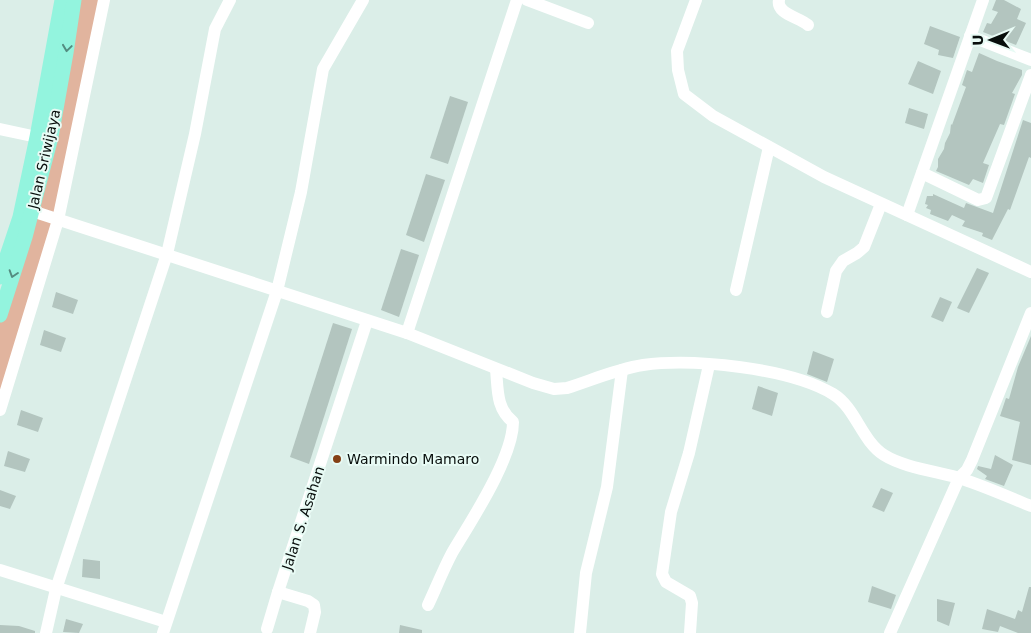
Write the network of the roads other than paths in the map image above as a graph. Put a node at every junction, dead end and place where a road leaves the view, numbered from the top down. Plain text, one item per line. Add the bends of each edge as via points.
1 (62, 0) edge
2 (74, 0) edge
3 (104, 0) edge
4 (230, 0) edge
5 (363, 0) edge
6 (517, 0) edge
7 (527, 0) edge
8 (696, 0) edge
9 (780, 0) edge
10 (983, 0) edge
11 (588, 23) dead end
12 (808, 25) dead end
13 (970, 36) junction
14 (1031, 60) edge
15 (1031, 75) edge
16 (0, 128) edge
17 (37, 137) junction
18 (769, 147) junction
19 (922, 173) junction
20 (881, 204) junction
21 (32, 211) junction
22 (907, 215) junction
23 (58, 220) junction
24 (167, 254) junction
25 (1031, 272) edge
26 (0, 277) edge
27 (736, 290) dead end
28 (277, 291) junction
29 (827, 312) dead end
30 (1031, 313) edge
31 (0, 315) edge
32 (367, 321) junction
33 (407, 333) junction
34 (709, 365) junction
35 (496, 369) junction
36 (622, 370) junction
37 (0, 410) edge
38 (959, 478) junction
39 (1031, 506) edge
40 (0, 570) edge
41 (56, 589) junction
42 (278, 592) junction
43 (428, 605) dead end
44 (164, 627) edge
45 (267, 630) dead end
46 (46, 633) edge
47 (310, 633) edge
48 (580, 633) edge
49 (690, 633) edge
50 (890, 633) edge

1 - 17 main road, Jalan Sriwijaya
2 -> 21 main road, Jalan Sriwijaya via 51,137
3 - 23 street
4 - 24 street via 215,29
5 - 28 street via 323,69 301,192
6 - 33 street
7 - 11 street
8 - 18 street via 677,51 684,94 713,116
9 - 12 street via 782,10
10 - 13 street
13 - 14 street
13 - 19 street
15 - 19 street via 986,198 978,200
16 - 17 street
17 - 26 main road, Jalan Sriwijaya via 20,217
18 - 20 street
18 - 27 street
19 - 22 street
20 - 22 street
20 - 29 street via 864,247 843,261 836,271
21 - 23 street
21 -> 31 main road, Jalan Sriwijaya
22 - 25 street
23 - 24 street
23 - 37 street
24 - 28 street
24 - 41 street
28 - 32 street
28 - 44 street
30 - 38 street via 968,470
32 - 33 street
32 - 42 street, Jalan S. Asahan
33 - 35 street
34 - 36 street via 664,363
34 - 38 street via 778,374 833,394 847,408 869,441 884,455 895,461
34 - 49 street via 689,453 671,512 662,574 666,582 690,596
35 - 36 street via 554,389 567,388
35 - 43 street via 499,404 505,416 513,422 513,433 499,471 451,556
36 - 48 street via 607,487 586,573
38 - 39 street
38 - 50 street
40 - 41 street
41 - 44 street
41 - 46 street
42 - 45 street, Jalan S. Asahan
42 - 47 street via 314,605

